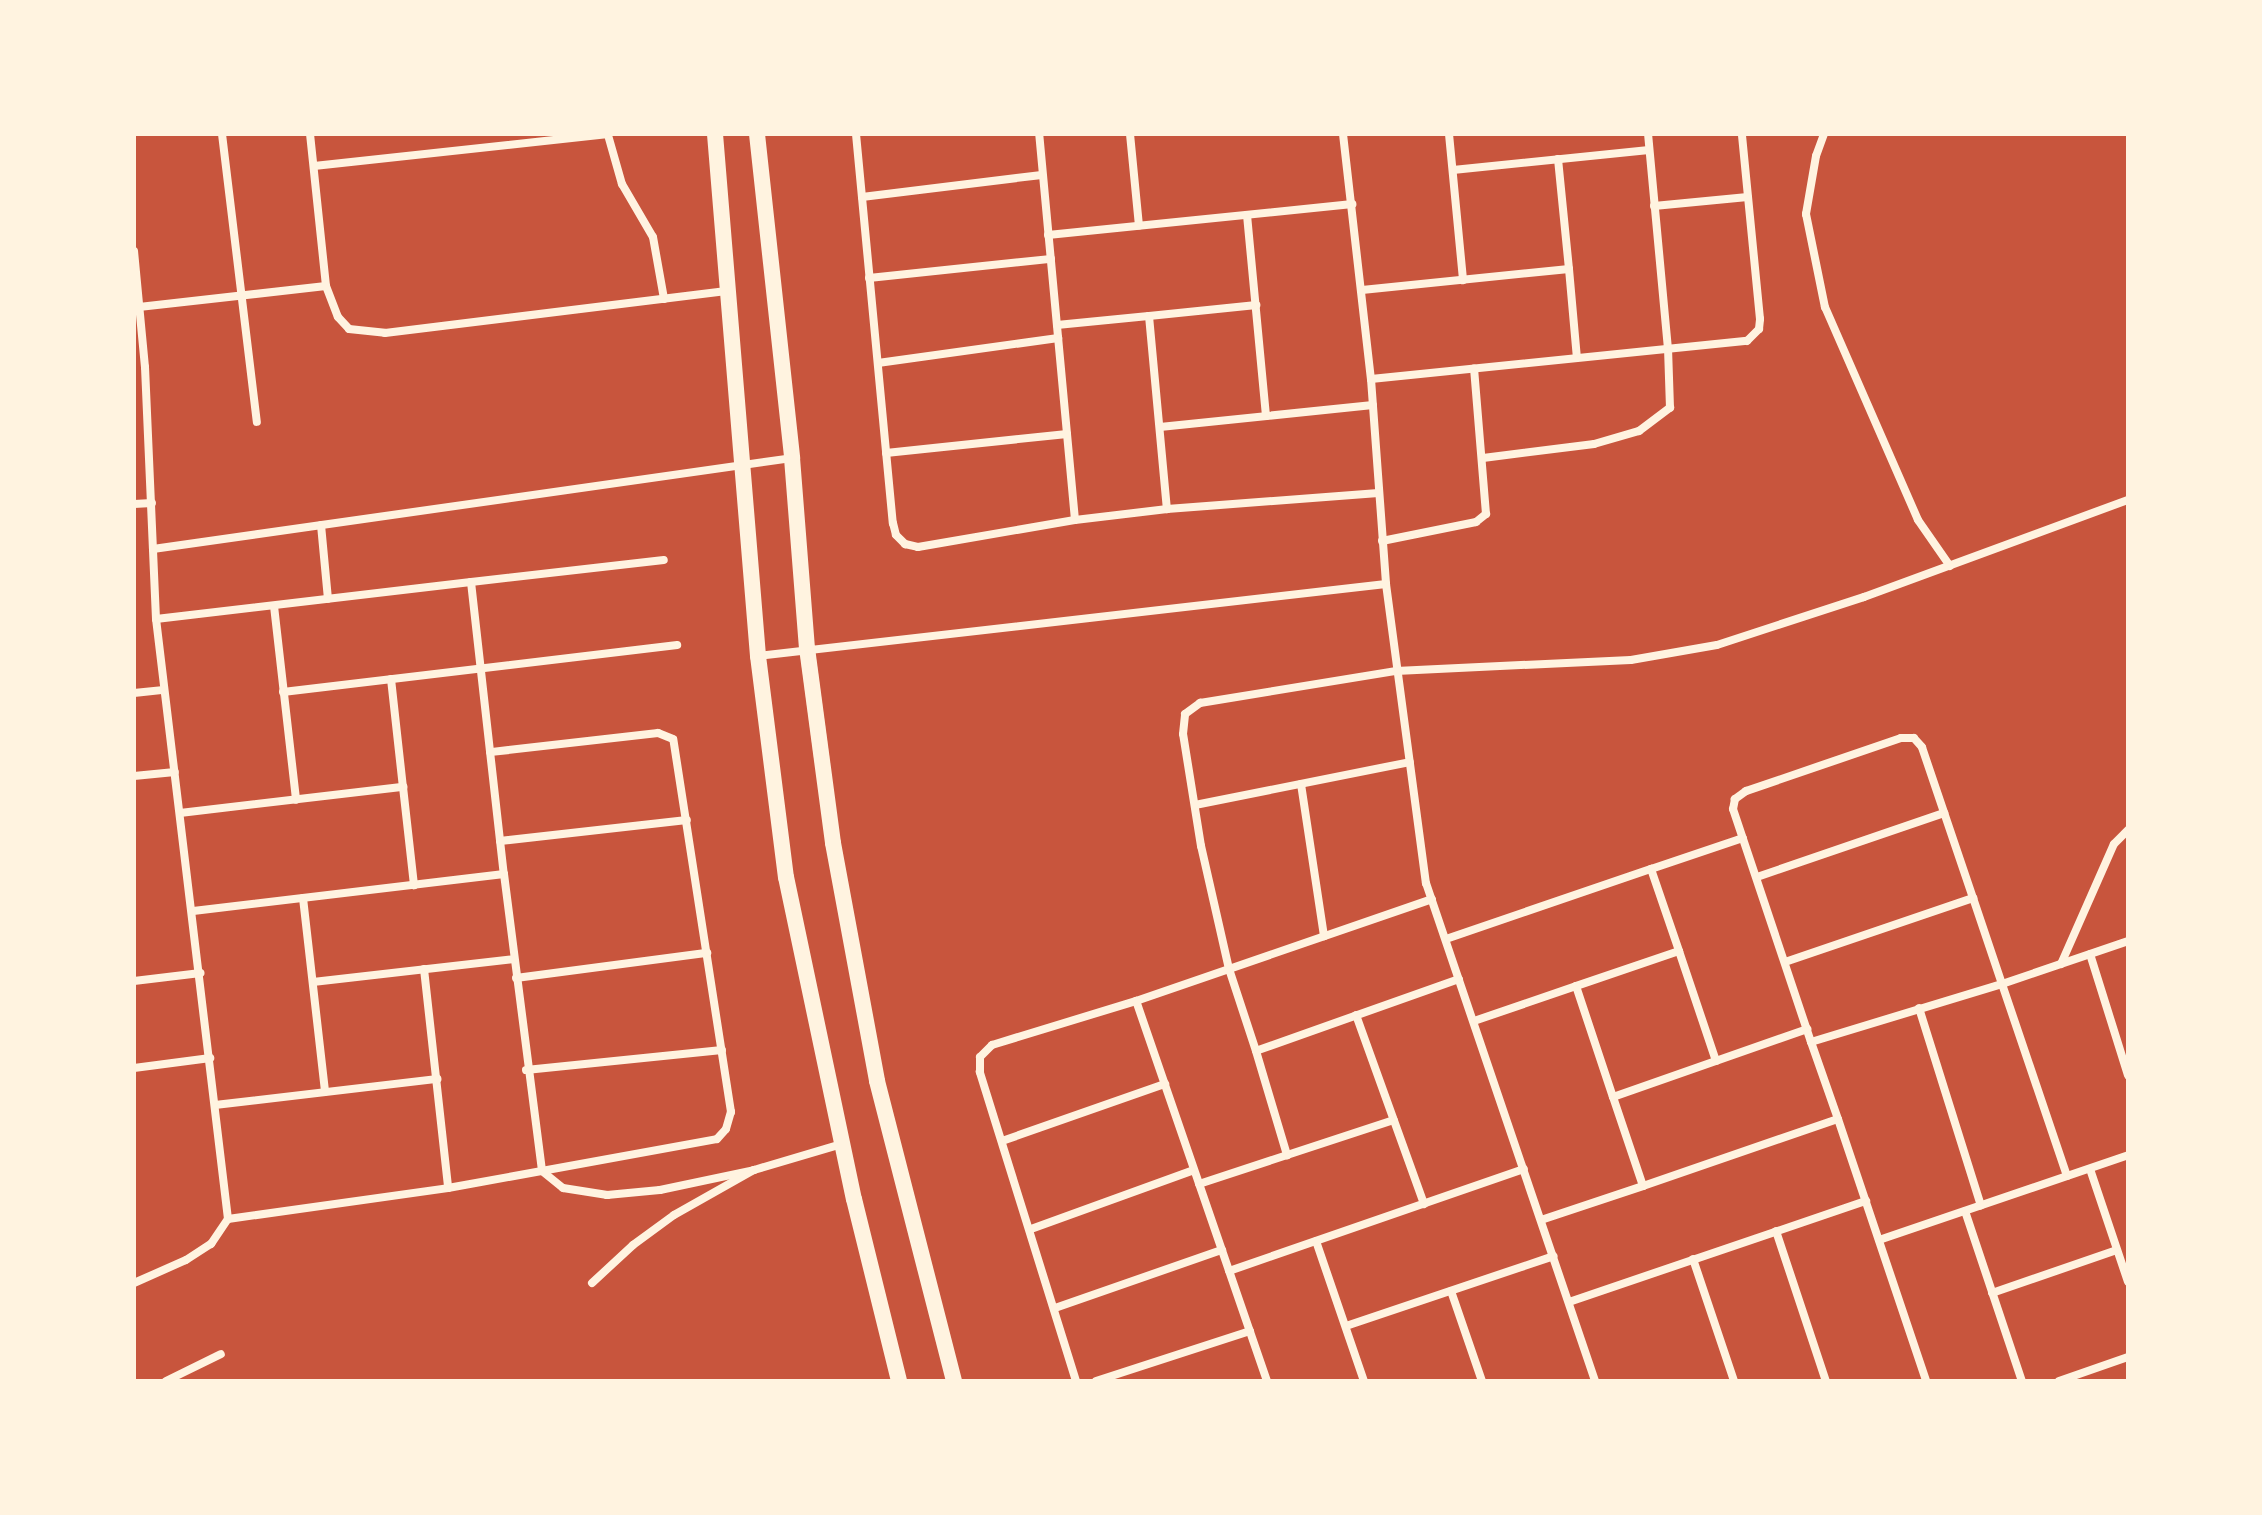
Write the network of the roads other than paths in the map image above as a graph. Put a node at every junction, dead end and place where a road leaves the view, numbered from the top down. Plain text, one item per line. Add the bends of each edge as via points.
1 (222, 134) edge
2 (310, 134) edge
3 (608, 134) edge
4 (715, 134) edge
5 (757, 134) edge
6 (856, 134) edge
7 (1039, 134) edge
8 (1130, 134) edge
9 (1343, 134) edge
10 (1449, 134) edge
11 (1648, 134) edge
12 (1742, 134) edge
13 (1824, 134) edge
14 (1649, 150) junction
15 (1558, 159) junction
16 (314, 166) junction
17 (1453, 170) junction
18 (1042, 175) junction
19 (862, 197) junction
20 (1748, 197) junction
21 (1352, 204) junction
22 (1654, 206) junction
23 (1247, 215) junction
24 (1139, 226) junction
25 (1048, 235) junction
26 (134, 251) edge
27 (1051, 259) junction
28 (1569, 269) junction
29 (869, 278) junction
30 (1463, 280) junction
31 (326, 286) junction
32 (1362, 290) junction
33 (729, 291) junction
34 (240, 296) junction
35 (664, 299) junction
36 (1256, 305) junction
37 (139, 307) junction
38 (1149, 316) junction
39 (1057, 325) junction
40 (1058, 338) junction
41 (1668, 349) junction
42 (1577, 358) junction
43 (878, 363) junction
44 (145, 367) junction
45 (134, 368) edge
46 (1474, 368) junction
47 (1371, 379) junction
48 (1373, 405) junction
49 (1266, 416) junction
50 (257, 422) dead end
51 (1160, 427) junction
52 (1067, 434) junction
53 (886, 453) junction
54 (792, 458) junction
55 (1483, 458) junction
56 (742, 464) junction
57 (1378, 493) junction
58 (2128, 500) edge
59 (152, 503) junction
60 (134, 504) edge
61 (1167, 509) junction
62 (1075, 520) junction
63 (321, 525) junction
64 (1382, 541) junction
65 (153, 549) junction
66 (664, 560) dead end
67 (1950, 566) junction
68 (471, 582) junction
69 (1386, 584) junction
70 (328, 599) junction
71 (274, 606) junction
72 (156, 619) junction
73 (677, 645) dead end
74 (807, 648) junction
75 (758, 656) junction
76 (481, 668) junction
77 (1396, 671) junction
78 (391, 679) junction
79 (164, 690) junction
80 (283, 692) junction
81 (134, 693) edge
82 (490, 752) junction
83 (1410, 762) junction
84 (175, 772) junction
85 (134, 776) edge
86 (1301, 784) junction
87 (403, 787) junction
88 (296, 800) junction
89 (1195, 805) junction
90 (180, 813) junction
91 (1944, 813) junction
92 (687, 820) junction
93 (2128, 830) edge
94 (1743, 838) junction
95 (500, 841) junction
96 (1651, 869) junction
97 (504, 874) junction
98 (1757, 877) junction
99 (414, 885) junction
100 (303, 898) junction
101 (1973, 898) junction
102 (1432, 899) junction
103 (193, 911) junction
104 (1324, 936) junction
105 (1446, 939) junction
106 (2128, 941) edge
107 (1679, 951) junction
108 (707, 953) junction
109 (2090, 954) junction
110 (514, 959) junction
111 (1785, 962) junction
112 (2061, 964) junction
113 (424, 969) junction
114 (1229, 969) junction
115 (201, 973) junction
116 (516, 978) junction
117 (1459, 979) junction
118 (134, 981) edge
119 (313, 982) junction
120 (2002, 984) junction
121 (1576, 986) junction
122 (1136, 1001) junction
123 (1919, 1008) junction
124 (1356, 1015) junction
125 (1474, 1021) junction
126 (1807, 1029) junction
127 (1811, 1042) junction
128 (722, 1050) junction
129 (1256, 1051) junction
130 (210, 1058) junction
131 (1716, 1061) junction
132 (134, 1068) edge
133 (526, 1070) junction
134 (2128, 1075) edge
135 (437, 1079) junction
136 (1165, 1084) junction
137 (325, 1092) junction
138 (1613, 1097) junction
139 (215, 1105) junction
140 (1838, 1119) junction
141 (1394, 1120) junction
142 (1002, 1141) junction
143 (842, 1144) junction
144 (1287, 1155) junction
145 (2128, 1155) edge
146 (1524, 1169) junction
147 (2090, 1169) junction
148 (754, 1170) junction
149 (1194, 1170) junction
150 (542, 1171) junction
151 (2067, 1176) junction
152 (1199, 1184) junction
153 (1643, 1186) junction
154 (448, 1188) junction
155 (1866, 1201) junction
156 (1424, 1204) junction
157 (1981, 1206) junction
158 (1965, 1211) junction
159 (228, 1219) junction
160 (1541, 1220) junction
161 (1031, 1229) junction
162 (1776, 1231) junction
163 (1879, 1240) junction
164 (1316, 1241) junction
165 (1222, 1250) junction
166 (2117, 1250) junction
167 (1554, 1256) junction
168 (1693, 1259) junction
169 (1229, 1271) junction
170 (2128, 1282) edge
171 (134, 1283) edge
172 (592, 1283) dead end
173 (1451, 1291) junction
174 (1992, 1293) junction
175 (1569, 1302) junction
176 (1055, 1308) junction
177 (1346, 1326) junction
178 (1250, 1331) junction
179 (221, 1354) dead end
180 (2128, 1357) edge
181 (166, 1381) edge
182 (899, 1381) edge
183 (954, 1381) edge
184 (1076, 1381) edge
185 (1096, 1381) edge
186 (1267, 1381) edge
187 (1364, 1381) edge
188 (1482, 1381) edge
189 (1595, 1381) edge
190 (1734, 1381) edge
191 (1826, 1381) edge
192 (1926, 1381) edge
193 (2022, 1381) edge
194 (2059, 1381) edge

1 - 34 street
2 - 16 street
3 - 16 street
3 - 35 street via 622,184 653,237
4 - 33 main road
5 - 54 main road
6 - 19 street
7 - 18 street
8 - 24 street
9 - 21 street
10 - 17 street
11 - 14 street
12 - 20 street
13 - 67 street via 1806,214 1825,307 1918,520
14 - 15 street
14 - 22 street
15 - 17 street
15 - 28 street
16 - 31 street
17 - 30 street
18 - 19 street
18 - 25 street
19 - 29 street
20 - 22 street
20 - 41 street via 1759,329 1747,341
21 - 23 street
21 - 32 street
22 - 41 street
23 - 24 street
23 - 36 street
24 - 25 street
25 - 27 street
26 - 37 street
27 - 29 street
27 - 39 street
28 - 30 street
28 - 42 street
29 - 43 street
30 - 32 street
31 - 34 street
31 - 35 street via 338,317 349,329 385,333
32 - 47 street
33 - 35 street
33 - 56 main road
34 - 37 street
34 - 50 street
36 - 38 street
36 - 49 street
37 - 44 street
38 - 39 street
38 - 51 street
39 - 40 street
40 - 43 street
40 - 52 street
41 - 42 street
41 - 55 street via 1670,408 1639,431 1594,444
42 - 46 street
43 - 53 street
44 - 45 street
44 - 59 street
46 - 47 street
46 - 55 street
47 - 48 street
48 - 49 street
48 - 57 street
49 - 51 street
51 - 61 street
52 - 53 street
52 - 62 street
53 - 62 street via 893,523 905,544 918,547
54 - 56 street
54 - 74 main road
55 - 64 street via 1486,514 1476,522
56 - 63 street
56 - 75 main road
57 - 61 street
57 - 64 street
58 - 67 street
59 - 60 street
59 - 65 street
61 - 62 street
63 - 65 street
63 - 70 street
64 - 69 street
65 - 72 street
66 - 68 street
67 - 77 street via 1717,645 1631,660
68 - 70 street
68 - 76 street
69 - 74 street
69 - 77 street
70 - 71 street
71 - 72 street
71 - 80 street
72 - 79 street
73 - 76 street
74 - 75 street
74 - 183 main road via 833,843 877,1081
75 - 143 main road via 786,877
76 - 78 street
76 - 82 street
77 - 83 street
77 - 89 street via 1200,703 1185,714 1183,734
78 - 80 street
78 - 87 street
79 - 81 street
79 - 84 street
80 - 88 street
82 - 92 street via 667,734 677,752
82 - 95 street
83 - 86 street
83 - 102 street
84 - 85 street
84 - 90 street
86 - 89 street
86 - 104 street
87 - 88 street
87 - 99 street
88 - 90 street
89 - 114 street
90 - 103 street
91 - 94 street via 1922,747 1914,738 1901,738 1746,791 1735,799 1733,809
91 - 98 street
91 - 101 street
92 - 95 street
92 - 108 street
93 - 112 street via 2114,844
94 - 96 street
94 - 98 street
95 - 97 street
96 - 105 street
96 - 107 street
97 - 99 street
97 - 110 street
98 - 111 street
99 - 100 street
100 - 103 street
100 - 119 street
101 - 111 street
101 - 120 street
102 - 104 street
102 - 105 street
103 - 115 street
104 - 114 street
105 - 117 street
106 - 109 street
107 - 121 street
107 - 131 street
108 - 116 street
108 - 128 street
109 - 112 street
109 - 134 street
110 - 113 street
110 - 116 street
111 - 126 street
112 - 120 street
113 - 119 street
113 - 135 street
114 - 122 street
114 - 129 street
115 - 118 street
115 - 130 street
116 - 133 street
117 - 124 street
117 - 125 street
119 - 137 street
120 - 123 street
120 - 151 street
121 - 125 street
121 - 138 street
122 - 136 street
122 - 142 street via 992,1045 980,1057
123 - 127 street
123 - 157 street
124 - 129 street
124 - 141 street
125 - 146 street
126 - 127 street
126 - 131 street
127 - 140 street
128 - 133 street
128 - 150 street via 731,1112 717,1139
129 - 144 street
130 - 132 street
130 - 139 street
131 - 138 street
133 - 150 street
135 - 137 street
135 - 154 street
136 - 142 street
136 - 149 street
137 - 139 street
138 - 153 street
139 - 159 street
140 - 153 street
140 - 155 street
141 - 144 street
141 - 156 street
142 - 161 street
143 - 148 street
143 - 182 main road
144 - 152 street
145 - 147 street
146 - 156 street
146 - 160 street
147 - 151 street
147 - 166 street
148 - 150 street via 607,1195 563,1188
148 - 172 street via 674,1215
149 - 152 street
149 - 161 street
150 - 154 street
151 - 157 street
152 - 165 street
153 - 160 street
154 - 159 street
155 - 162 street
155 - 163 street
156 - 164 street
157 - 158 street
158 - 163 street
158 - 174 street
159 - 171 street via 211,1244
160 - 167 street
161 - 176 street
162 - 168 street
162 - 191 street
163 - 192 street
164 - 169 street
164 - 177 street
165 - 169 street
165 - 176 street
166 - 170 street
166 - 174 street
167 - 173 street
167 - 175 street
168 - 175 street
168 - 190 street
169 - 178 street
173 - 177 street
173 - 188 street
174 - 193 street
175 - 189 street
176 - 184 street
177 - 187 street
178 - 185 street
178 - 186 street
179 - 181 street
180 - 194 street

